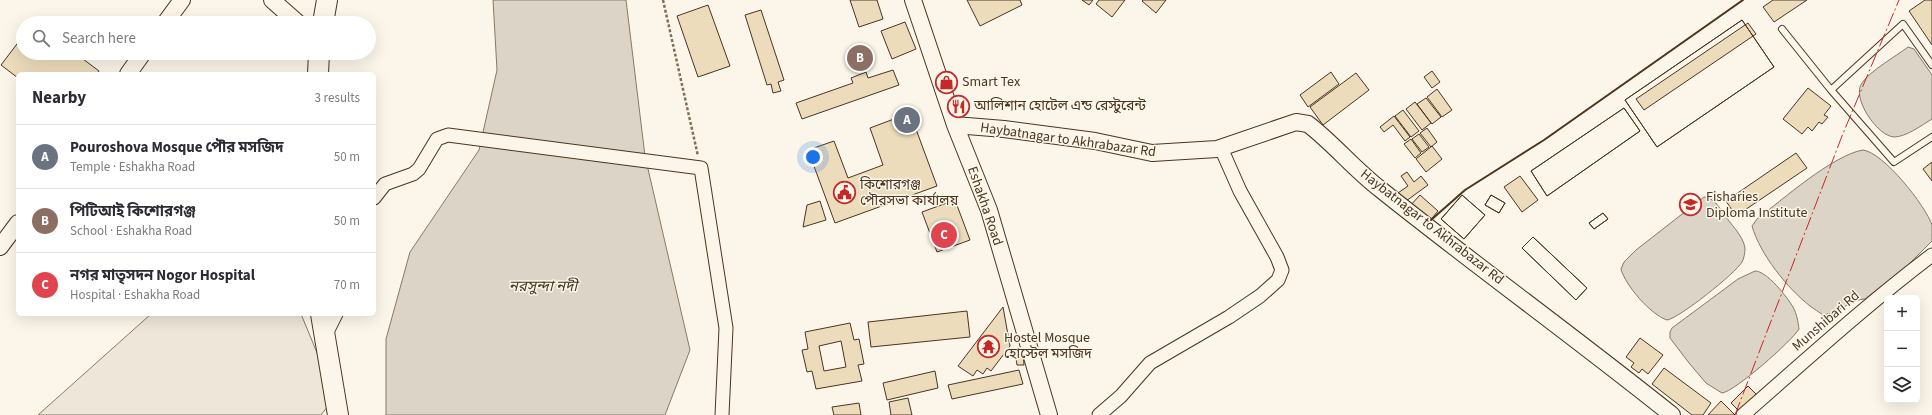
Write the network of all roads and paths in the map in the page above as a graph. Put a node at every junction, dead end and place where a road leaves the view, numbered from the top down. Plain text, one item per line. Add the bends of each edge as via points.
1 (182, 0) edge
2 (272, 0) edge
3 (327, 0) edge
4 (663, 0) edge
5 (913, 0) edge
6 (170, 16) edge
7 (290, 16) edge
8 (324, 16) edge
9 (1782, 29) dead end
10 (138, 60) edge
11 (319, 60) edge
12 (1932, 65) edge
13 (129, 72) edge
14 (318, 72) edge
15 (1830, 90) junction
16 (956, 125) junction
17 (1932, 137) edge
18 (1221, 148) junction
19 (701, 168) junction
20 (376, 195) edge
21 (16, 226) edge
22 (0, 247) edge
23 (1932, 255) edge
24 (321, 316) edge
25 (335, 316) edge
26 (325, 338) junction
27 (338, 415) edge
28 (722, 415) edge
29 (1049, 415) edge
30 (1099, 415) edge
31 (1672, 415) edge
32 (1743, 415) edge

1 - 6 street
2 - 7 street
3 - 8 main road
4 - 19 path
5 - 16 street, Eshakha Road
9 - 15 lane
10 - 13 street
11 - 14 main road
12 - 15 lane via 1903,24
15 - 17 lane via 1894,162
16 - 18 street, Haybatnagar to Akhrabazar Rd via 1095,141 1152,153
16 - 29 street, Eshakha Road via 989,210
18 - 30 street via 1240,191 1277,257 1282,270 1278,280 1229,317 1150,363 1121,396
18 - 31 street, Haybatnagar to Akhrabazar Rd via 1296,122 1308,124 1378,188 1586,346
19 - 20 street via 448,134 436,139 414,174 385,184
19 - 28 street via 726,328
21 - 22 street
23 - 32 street, Munshibari Rd via 1852,320
24 - 26 main road
25 - 26 street
26 - 27 main road

